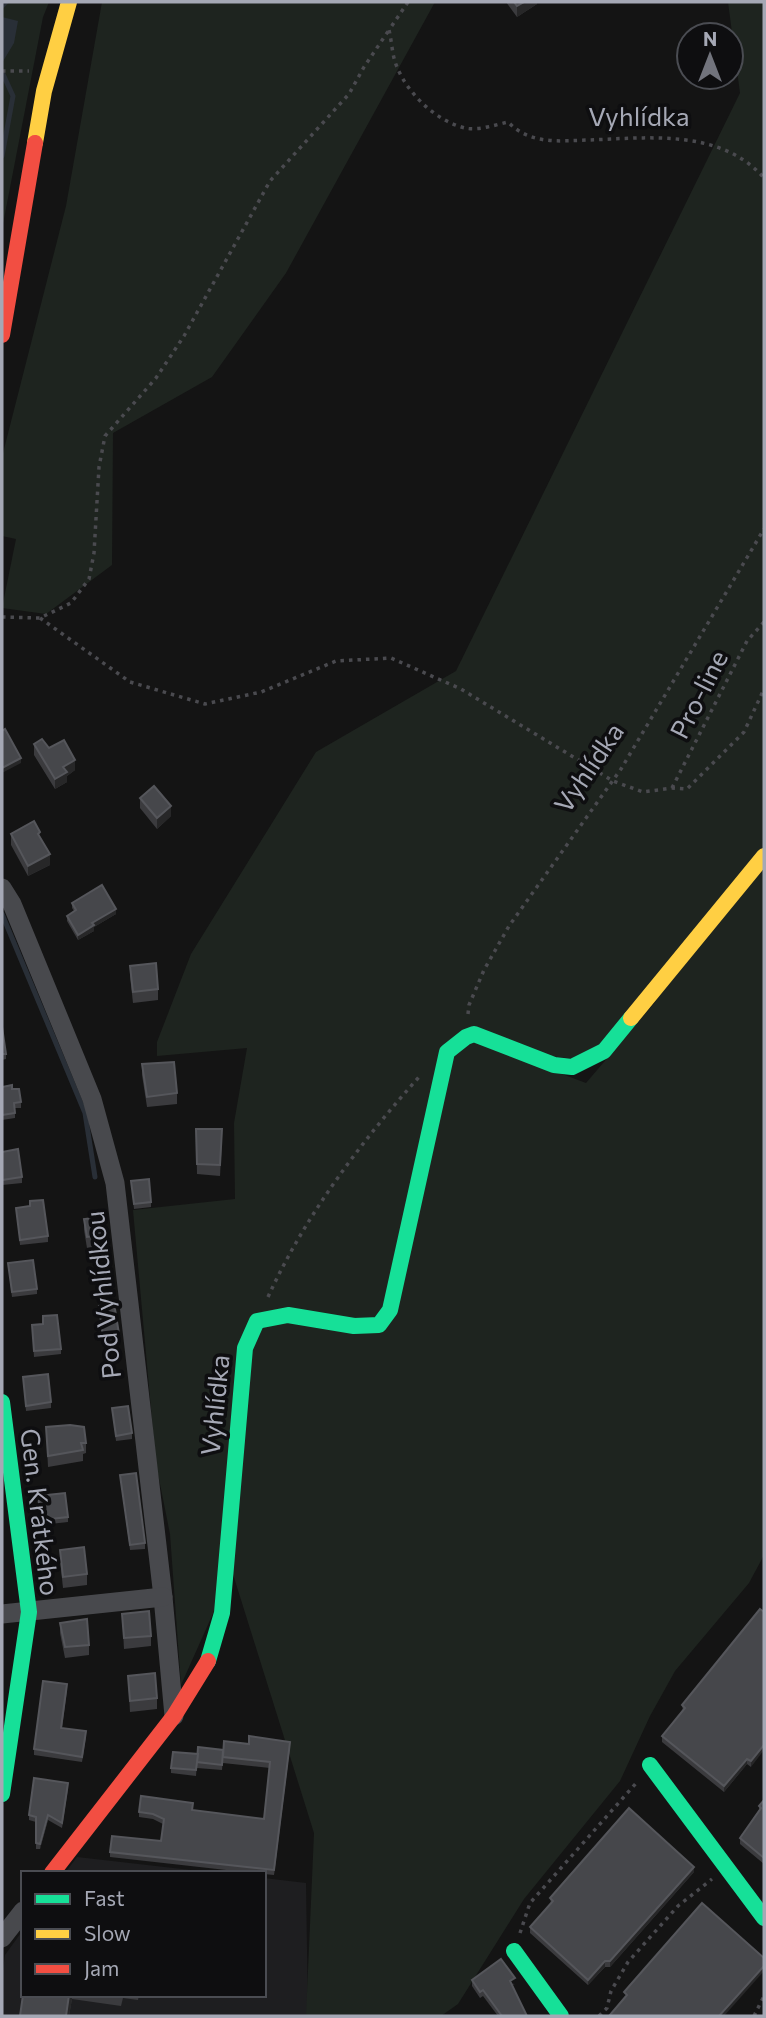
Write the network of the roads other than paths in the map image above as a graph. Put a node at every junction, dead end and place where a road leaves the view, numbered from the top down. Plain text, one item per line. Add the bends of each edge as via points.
1 (69, 2) edge
2 (2, 335) edge
3 (764, 856) edge
4 (2, 888) edge
5 (2, 1402) edge
6 (163, 1597) junction
7 (29, 1612) junction
8 (2, 1614) edge
9 (174, 1716) junction
10 (650, 1765) road end
11 (2, 1794) edge
12 (54, 1871) edge
13 (21, 1914) edge
14 (764, 1918) edge
15 (2, 1938) edge
16 (514, 1951) road end
17 (561, 2016) edge

1 - 2 street via 44,91
3 - 9 street, Vyhlídka via 604,1051 572,1067 554,1065 474,1034 447,1052 390,1310 379,1325 354,1326 288,1314 257,1321 245,1348 222,1613 211,1654
4 - 6 street, Pod Vyhlídkou via 92,1100 116,1183
5 - 7 street, Gen. Krátkého
6 - 7 street
6 - 9 street, Pod Vyhlídkou
7 - 8 street
7 - 11 street, Gen. Krátkého
9 - 12 street, Vyhlídka
10 - 14 street
13 - 15 street
16 - 17 street

